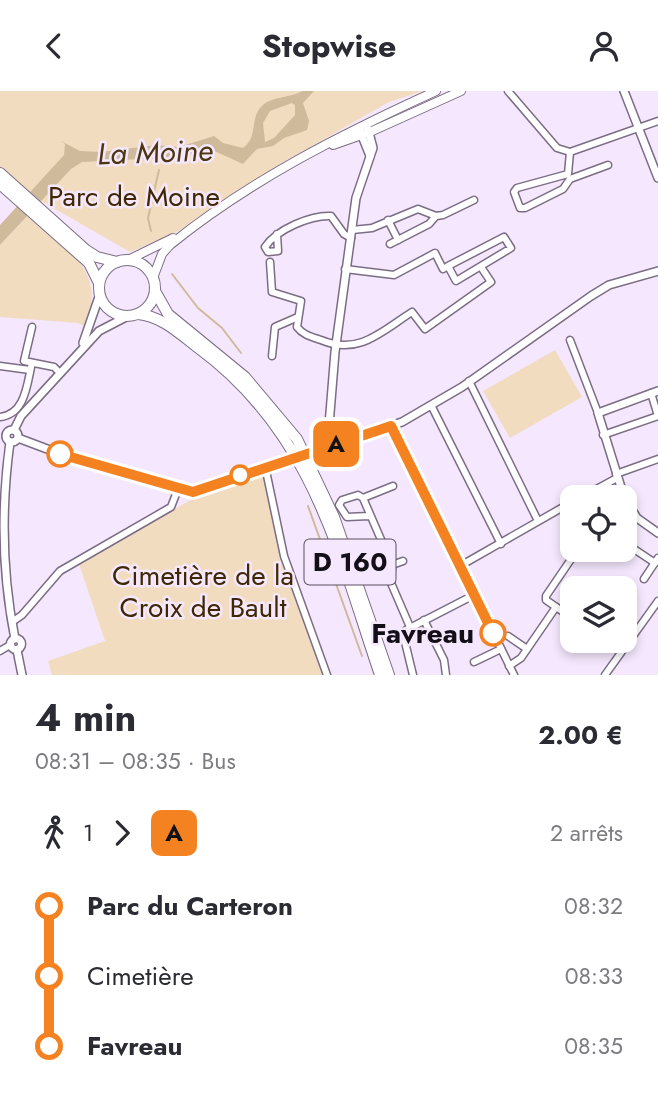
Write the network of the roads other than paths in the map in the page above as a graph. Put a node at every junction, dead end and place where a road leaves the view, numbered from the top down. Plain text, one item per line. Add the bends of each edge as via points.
1 (436, 91) edge
2 (460, 91) edge
3 (508, 91) edge
4 (624, 91) edge
5 (658, 121) edge
6 (639, 128) junction
7 (363, 133) junction
8 (570, 152) junction
9 (608, 165) dead end
10 (0, 173) edge
11 (658, 176) edge
12 (569, 177) junction
13 (0, 184) edge
14 (14, 191) junction
15 (474, 199) dead end
16 (41, 214) junction
17 (436, 216) junction
18 (388, 220) junction
19 (188, 230) junction
20 (277, 233) dead end
21 (351, 234) junction
22 (398, 240) junction
23 (390, 244) dead end
24 (123, 261) junction
25 (270, 262) dead end
26 (448, 266) junction
27 (481, 267) junction
28 (345, 269) junction
29 (658, 271) edge
30 (153, 278) junction
31 (100, 289) junction
32 (155, 291) junction
33 (133, 315) junction
34 (298, 317) junction
35 (32, 327) dead end
36 (570, 340) dead end
37 (336, 344) junction
38 (80, 350) junction
39 (272, 356) dead end
40 (0, 366) edge
41 (31, 366) junction
42 (60, 373) junction
43 (469, 381) junction
44 (655, 392) edge
45 (431, 405) junction
46 (598, 413) junction
47 (0, 417) edge
48 (329, 425) junction
49 (391, 426) junction
50 (14, 430) junction
51 (3, 432) edge
52 (603, 435) junction
53 (357, 437) junction
54 (14, 440) junction
55 (332, 445) junction
56 (301, 454) junction
57 (658, 460) edge
58 (265, 466) junction
59 (616, 476) junction
60 (601, 485) edge
61 (620, 485) edge
62 (393, 486) dead end
63 (177, 489) junction
64 (363, 498) junction
65 (560, 509) edge
66 (369, 516) junction
67 (637, 517) edge
68 (538, 521) junction
69 (658, 533) edge
70 (500, 544) junction
71 (637, 550) edge
72 (656, 560) edge
73 (403, 561) dead end
74 (569, 562) edge
75 (392, 565) junction
76 (460, 566) junction
77 (644, 579) dead end
78 (474, 595) junction
79 (658, 601) edge
80 (556, 607) junction
81 (560, 610) edge
82 (424, 620) junction
83 (12, 622) junction
84 (410, 627) junction
85 (637, 630) edge
86 (508, 635) dead end
87 (14, 644) junction
88 (501, 649) junction
89 (527, 649) junction
90 (0, 651) edge
91 (620, 653) edge
92 (474, 662) dead end
93 (509, 666) junction
94 (22, 675) edge
95 (327, 675) edge
96 (380, 675) edge
97 (389, 675) edge
98 (413, 675) edge
99 (446, 675) edge
100 (514, 675) edge
101 (605, 675) edge

1 - 7 main road
2 - 7 main road
3 - 8 street via 556,148
4 - 6 street
5 - 6 street
6 - 8 street
6 - 11 street
7 - 19 main road via 265,177
7 - 21 street via 373,148 356,198
8 - 12 street
9 - 12 street
10 - 14 main road
12 - 12 street via 517,188 520,208 563,189
13 - 14 main road
14 - 16 main road
15 - 17 street
16 - 24 main road via 97,257
16 - 31 main road via 89,263
17 - 18 street via 418,209
17 - 22 street
18 - 21 street
18 - 22 street
19 - 24 main road
19 - 30 main road via 162,254
20 - 21 street via 315,216 331,216 344,234
21 - 28 street
22 - 23 street
24 - 30 main road via 143,265
24 - 31 main road via 106,270
25 - 34 street via 272,292 302,301
26 - 27 street via 456,281
26 - 27 street via 504,237 511,248
26 - 28 street via 443,269 435,253 394,275
27 - 37 street via 491,282 425,329 412,312 364,344
28 - 37 street
29 - 43 street via 600,291
30 - 32 main road
31 - 33 main road via 111,311
31 - 38 street
32 - 33 main road via 149,305
32 - 56 main road, D 160 via 168,314 219,353 267,399
33 - 38 street via 99,331
33 - 56 main road, D 160 via 162,321 241,383
34 - 37 street via 301,332
34 - 39 street via 275,327
35 - 41 street via 24,361
36 - 46 street
37 - 48 street
38 - 42 street
40 - 41 street
41 - 42 street via 54,367
41 - 47 street via 21,403
42 - 50 street
43 - 45 street
43 - 68 street
44 - 46 street
44 - 52 street via 658,416
45 - 49 street
45 - 70 street
46 - 52 street
48 - 53 street via 338,435
48 - 55 street
49 - 53 street
49 - 76 street
50 - 51 street
50 - 54 street
51 - 54 street
52 - 59 street
53 - 55 street
54 - 63 street
54 - 83 street via 3,552
55 - 56 street
56 - 58 street
56 - 96 main road, D 160
56 - 97 main road, D 160 via 334,517
57 - 59 street
58 - 63 street via 197,491
58 - 95 street via 284,556
59 - 60 street
59 - 61 street
62 - 64 street
63 - 83 street via 172,507 72,563
64 - 66 street
64 - 66 street via 358,495 339,505 346,517
65 - 68 street
66 - 75 street
67 - 69 street
68 - 70 street
70 - 76 street
71 - 72 street
72 - 77 street
73 - 75 street
74 - 80 street via 545,596
75 - 84 street via 391,583
76 - 78 street
78 - 82 street
78 - 88 street
79 - 85 street
80 - 81 street
80 - 89 street
82 - 84 street
82 - 99 street via 444,660
83 - 87 street
84 - 98 street via 404,636
86 - 89 street
87 - 90 street
87 - 94 street
88 - 92 street
88 - 93 street
89 - 93 street
91 - 101 street
93 - 100 street

